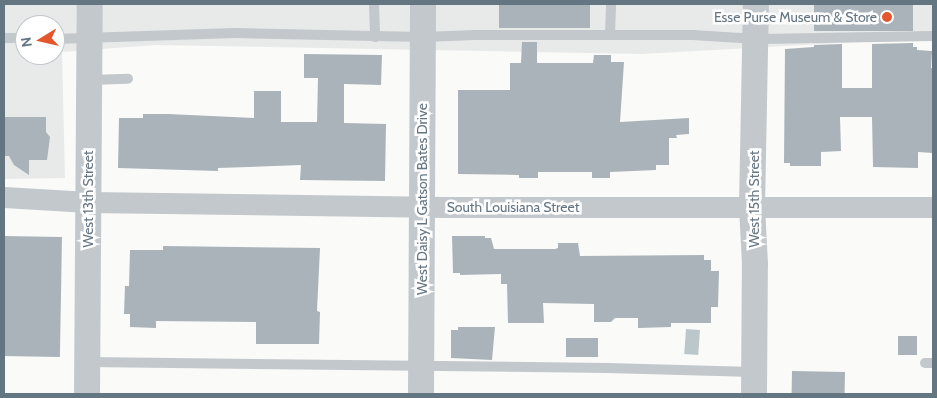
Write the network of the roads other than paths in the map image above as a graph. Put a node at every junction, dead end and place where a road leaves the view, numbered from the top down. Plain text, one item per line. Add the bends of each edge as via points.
1 (90, 4) edge
2 (374, 4) edge
3 (424, 4) edge
4 (611, 4) edge
5 (756, 4) edge
6 (610, 35) junction
7 (933, 36) edge
8 (374, 37) junction
9 (423, 37) junction
10 (90, 38) junction
11 (65, 39) edge
12 (756, 40) junction
13 (128, 79) dead end
14 (89, 80) junction
15 (4, 197) edge
16 (88, 202) junction
17 (422, 206) junction
18 (752, 207) junction
19 (933, 207) edge
20 (87, 362) junction
21 (422, 367) junction
22 (754, 383) edge
23 (87, 394) edge
24 (421, 394) edge

1 - 10 street, West 13th Street
2 - 8 lane
3 - 9 street, West Daisy L Gatson Bates Drive
4 - 6 lane
5 - 12 street, West 15th Street
6 - 9 lane
6 - 12 lane via 693,35
7 - 12 lane
8 - 9 lane
8 - 10 lane via 235,33
9 - 17 street, West Daisy L Gatson Bates Drive
10 - 11 lane
10 - 14 street, West 13th Street
12 - 18 street, West 15th Street
13 - 14 lane
14 - 16 street, West 13th Street
15 - 16 street, South Louisiana Street
16 - 17 street, South Louisiana Street
16 - 20 street, West 13th Street
17 - 18 street, South Louisiana Street
17 - 21 street, West Daisy L Gatson Bates Drive
18 - 19 street, South Louisiana Street
18 - 22 street, West 15th Street
20 - 21 lane
20 - 23 street, West 13th Street
21 - 22 lane via 607,368
21 - 24 street, West Daisy L Gatson Bates Drive

